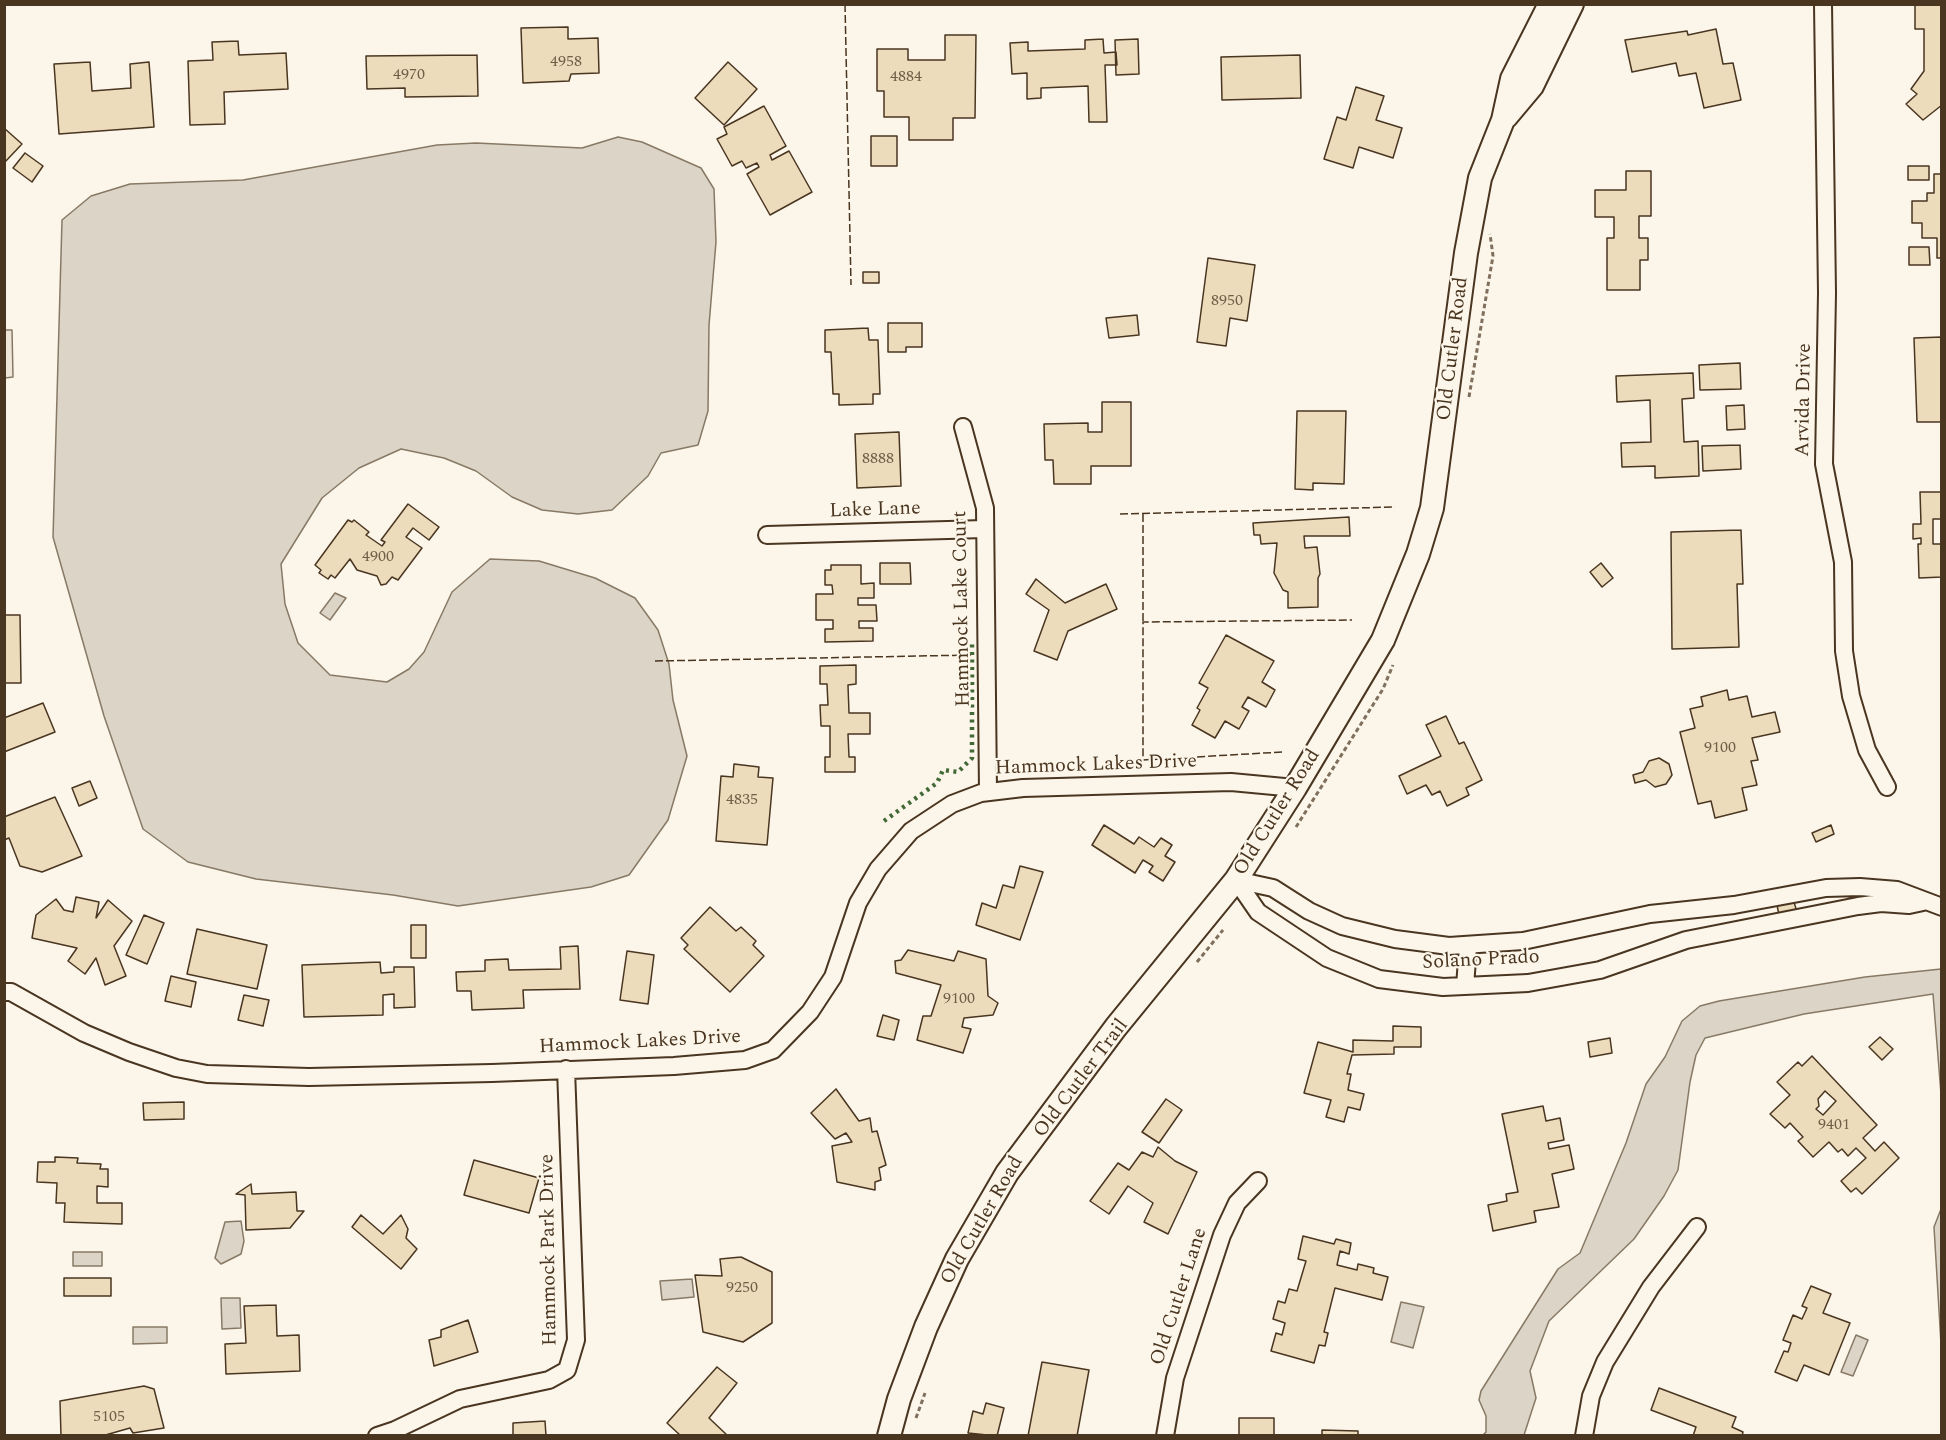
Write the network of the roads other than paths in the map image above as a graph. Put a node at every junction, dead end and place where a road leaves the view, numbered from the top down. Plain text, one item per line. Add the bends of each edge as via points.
1 (1550, 4) edge
2 (1572, 4) edge
3 (1823, 4) edge
4 (1503, 120) junction
5 (963, 427) dead end
6 (984, 529) junction
7 (767, 535) dead end
8 (1887, 787) dead end
9 (1295, 788) junction
10 (988, 792) junction
11 (1236, 880) junction
12 (1826, 888) junction
13 (1923, 902) junction
14 (1716, 907) junction
15 (1941, 907) edge
16 (1828, 912) junction
17 (1719, 933) junction
18 (1468, 946) junction
19 (1466, 986) junction
20 (7, 988) edge
21 (566, 1069) junction
22 (1258, 1181) dead end
23 (1697, 1227) dead end
24 (377, 1436) edge
25 (889, 1436) edge
26 (1165, 1436) edge
27 (1584, 1436) edge

1 - 4 main road, Old Cutler Road via 1512,79
2 - 4 main road, Old Cutler Road via 1532,86
3 - 8 street, Arvida Drive via 1827,282 1824,464 1843,562 1844,651 1849,686 1861,735
4 - 9 main road, Old Cutler Road via 1480,178 1466,253 1432,508 1418,554 1383,640
5 - 6 street, Hammock Lake Court via 985,508
6 - 7 street, Lake Lane
6 - 10 street, Hammock Lake Court
9 - 10 street, Hammock Lakes Drive via 1231,782
9 - 11 main road, Old Cutler Road
10 - 21 street, Hammock Lakes Drive via 967,797 938,812 911,831 894,850 858,903 837,967 824,992 794,1031 773,1050 723,1063
11 - 18 street, Solano Prado via 1273,888 1342,926 1421,944
11 - 19 street, Solano Prado via 1258,912 1344,967 1414,986
11 - 25 main road, Old Cutler Road via 1116,1027 1007,1173 957,1259 899,1399
12 - 13 street, Solano Prado via 1897,890
12 - 14 street, Solano Prado
12 - 16 street
13 - 15 street, Solano Prado
13 - 16 street, Solano Prado via 1873,904
14 - 17 street
14 - 18 street, Solano Prado via 1650,914 1523,941
16 - 17 street, Solano Prado
17 - 19 street, Solano Prado via 1670,944 1600,970 1528,983
18 - 19 street
20 - 21 street, Hammock Lakes Drive via 92,1036 154,1061 207,1074 309,1077
21 - 24 street, Hammock Park Drive via 576,1341 567,1370 549,1380 460,1399
22 - 26 street, Old Cutler Lane via 1237,1203 1222,1235 1175,1378
23 - 27 street via 1646,1295 1605,1362 1592,1396

